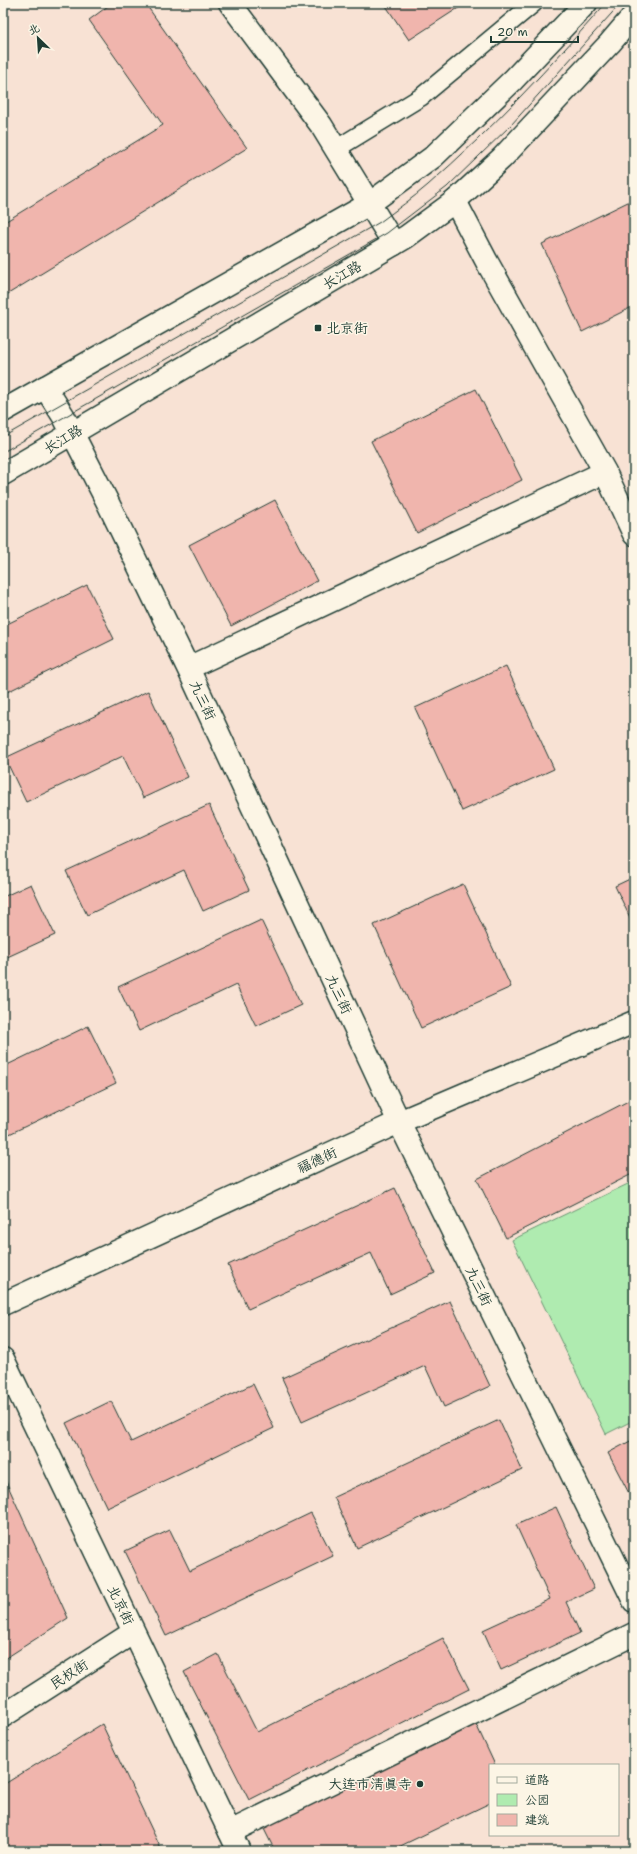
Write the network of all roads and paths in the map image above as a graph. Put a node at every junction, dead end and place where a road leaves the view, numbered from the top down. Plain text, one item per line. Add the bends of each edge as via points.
1 (230, 3) edge
2 (534, 3) edge
3 (586, 3) edge
4 (634, 15) edge
5 (336, 149) junction
6 (455, 201) junction
7 (369, 204) junction
8 (394, 244) junction
9 (45, 387) junction
10 (3, 411) edge
11 (72, 433) junction
12 (605, 472) junction
13 (3, 474) edge
14 (634, 534) edge
15 (188, 668) junction
16 (634, 1022) edge
17 (399, 1122) junction
18 (3, 1304) edge
19 (3, 1360) edge
20 (634, 1601) edge
21 (134, 1632) junction
22 (634, 1634) edge
23 (3, 1716) edge
24 (235, 1842) edge

1 - 5 street via 322,125
2 - 5 lane via 422,97
3 - 7 street via 513,80 433,157
4 - 6 street, 长江路 via 502,158
5 - 7 street
6 - 8 street, 长江路
6 - 12 street
7 - 8 street
7 - 9 street
8 - 11 street, 长江路
9 - 10 street
9 - 11 street, 九三街
11 - 13 street, 长江路
11 - 15 street, 九三街
12 - 14 street
12 - 15 street
15 - 17 street, 九三街
16 - 17 street, 福德街
17 - 18 street, 福德街
17 - 20 street, 九三街
19 - 21 street, 北京街
21 - 23 street, 民权街
21 - 24 street, 北京街
22 - 24 street

